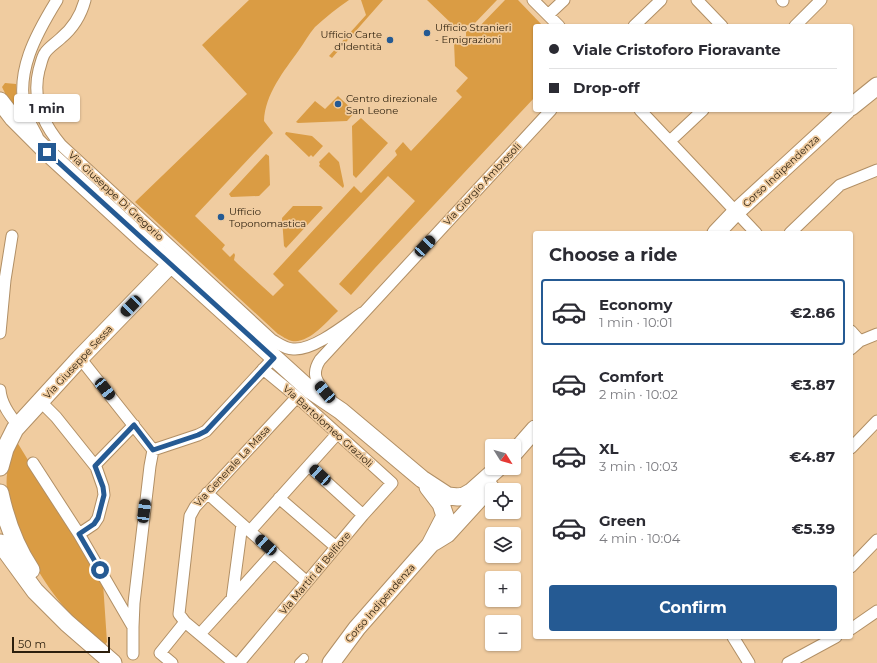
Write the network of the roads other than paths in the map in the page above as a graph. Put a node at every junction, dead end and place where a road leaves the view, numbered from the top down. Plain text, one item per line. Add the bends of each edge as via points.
1 (57, 0) edge
2 (85, 0) edge
3 (533, 0) edge
4 (564, 0) edge
5 (661, 0) edge
6 (697, 0) edge
7 (821, 0) edge
8 (548, 15) junction
9 (556, 24) edge
10 (637, 24) edge
11 (720, 24) edge
12 (797, 24) edge
13 (877, 86) edge
14 (0, 101) edge
15 (853, 105) edge
16 (549, 112) edge
17 (642, 112) edge
18 (701, 112) edge
19 (845, 112) edge
20 (670, 141) junction
21 (47, 152) junction
22 (877, 170) edge
23 (736, 212) junction
24 (718, 231) edge
25 (754, 231) edge
26 (792, 231) edge
27 (12, 236) dead end
28 (171, 264) junction
29 (362, 313) junction
30 (0, 333) edge
31 (853, 334) edge
32 (877, 334) edge
33 (860, 341) junction
34 (853, 347) edge
35 (80, 358) junction
36 (269, 363) junction
37 (0, 390) edge
38 (296, 397) junction
39 (40, 401) junction
40 (341, 411) junction
41 (877, 421) edge
42 (18, 425) junction
43 (134, 425) junction
44 (533, 431) edge
45 (337, 434) junction
46 (521, 444) edge
47 (853, 446) edge
48 (153, 450) junction
49 (33, 463) dead end
50 (0, 466) edge
51 (95, 466) junction
52 (309, 466) junction
53 (490, 475) edge
54 (498, 475) edge
55 (422, 479) junction
56 (392, 483) joint
57 (0, 493) edge
58 (207, 493) junction
59 (279, 498) junction
60 (363, 515) junction
61 (246, 527) junction
62 (79, 534) junction
63 (877, 540) edge
64 (0, 543) edge
65 (430, 545) junction
66 (336, 548) junction
67 (274, 552) junction
68 (853, 565) edge
69 (307, 582) junction
70 (232, 599) junction
71 (877, 611) edge
72 (185, 622) junction
73 (67, 623) junction
74 (133, 627) junction
75 (853, 628) edge
76 (200, 634) junction
77 (734, 639) edge
78 (832, 639) edge
79 (133, 654) dead end
80 (113, 663) edge
81 (172, 663) edge
82 (234, 663) edge
83 (239, 663) edge
84 (331, 663) edge
85 (749, 663) edge
86 (790, 663) edge

1 - 21 street via 32,46 23,84 26,114
2 - 29 street, Via Giuseppe Di Gregorio via 79,17 71,28 45,53 38,73 37,92 40,110 46,126 62,146 272,340 286,348 300,349 317,343
3 - 8 street
4 - 8 street
5 - 10 street
6 - 11 street
7 - 12 street
8 - 9 street
13 - 15 main road
14 - 21 main road
16 - 29 street, Via Giorgio Ambrosoli
17 - 20 street
18 - 20 street
19 - 23 main road, Corso Indipendenza
20 - 23 street
21 - 28 main road
22 - 26 street via 840,185
23 - 24 main road, Corso Indipendenza
23 - 25 street
27 - 30 street
28 - 35 main road, Via Giuseppe Sessa
28 - 36 main road
29 - 40 street, Via Giorgio Ambrosoli via 316,366 314,373 317,382
31 - 33 street
32 - 33 street
33 - 34 street
35 - 39 main road, Via Giuseppe Sessa
35 - 43 street
36 - 38 street, Via Bartolomeo Grazioli
36 - 40 main road
36 - 48 street via 206,431
37 - 42 street via 4,404
38 - 45 street, Via Bartolomeo Grazioli
38 - 58 street, Via Generale La Masa
39 - 42 main road, Via Giuseppe Sessa
39 - 51 street
40 - 55 main road
41 - 47 street
42 - 50 main road, Via Giuseppe Sessa via 9,438
43 - 48 street
43 - 51 street
44 - 46 main road
45 - 52 street
45 - 56 street, Via Bartolomeo Grazioli
48 - 74 street via 136,580
49 - 62 street
51 - 62 street via 104,495 98,518 94,524
52 - 59 street
52 - 60 street
53 - 55 main road via 471,492 458,497 448,496
54 - 65 main road via 447,534
55 - 65 main road via 441,504 445,516
56 - 60 street, Via Martiri di Belfiore
57 - 73 main road via 4,515 15,542
58 - 61 street
58 - 72 street, Via Generale La Masa via 195,507 189,522 179,614
59 - 61 street
59 - 66 street
60 - 66 street, Via Martiri di Belfiore
61 - 67 street
61 - 70 street
62 - 74 street
63 - 68 street
64 - 73 main road via 35,591
65 - 84 main road, Corso Indipendenza via 357,628
66 - 69 street, Via Martiri di Belfiore
67 - 69 street
67 - 70 street
69 - 83 street, Via Martiri di Belfiore
70 - 76 street
71 - 75 street
72 - 76 street
72 - 81 street via 160,653
73 - 80 main road
74 - 79 street
76 - 82 street
77 - 85 street
78 - 86 street

